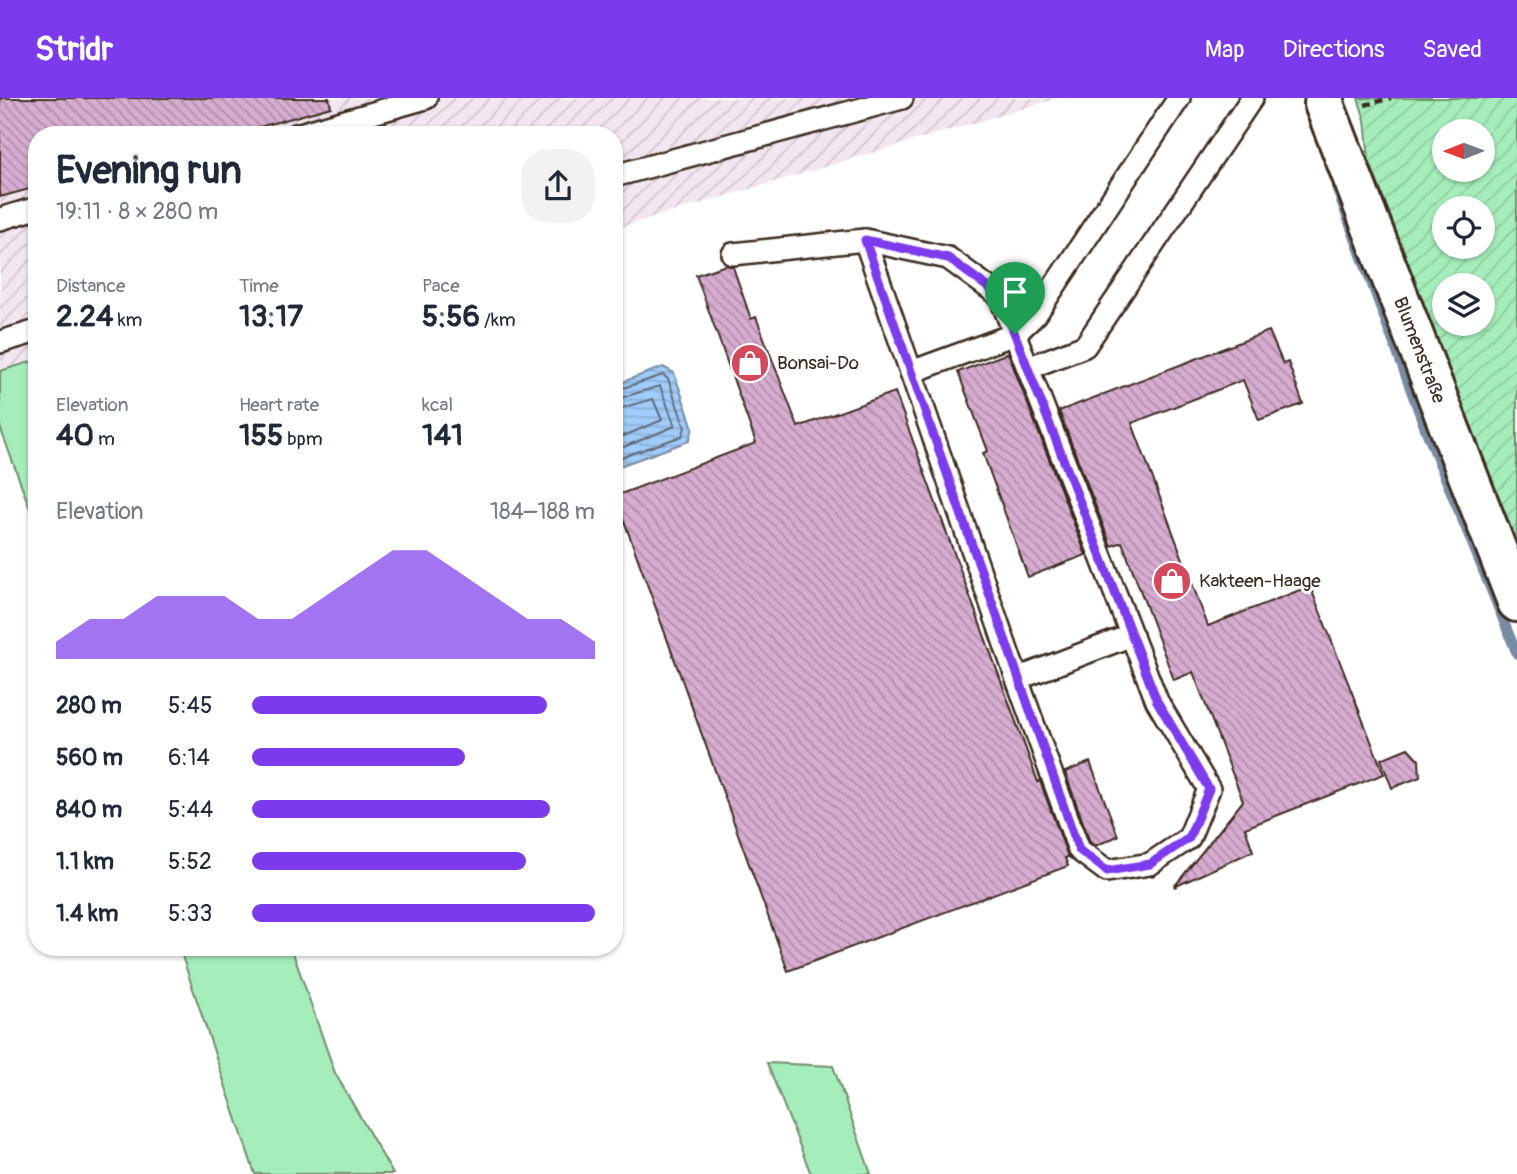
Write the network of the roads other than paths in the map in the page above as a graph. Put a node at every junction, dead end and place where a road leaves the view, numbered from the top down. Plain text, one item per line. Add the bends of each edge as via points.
1 (426, 98) edge
2 (902, 98) edge
3 (1179, 98) edge
4 (1252, 98) edge
5 (1325, 98) edge
6 (328, 126) edge
7 (623, 174) edge
8 (28, 211) edge
9 (0, 219) edge
10 (865, 240) junction
11 (733, 254) dead end
12 (28, 334) edge
13 (1015, 334) junction
14 (0, 342) edge
15 (1028, 368) junction
16 (911, 372) junction
17 (1517, 602) edge
18 (1132, 635) junction
19 (1017, 679) junction

1 - 6 lane
2 - 7 lane
3 - 13 lane via 1036,314
4 - 15 lane via 1085,346
5 - 17 street, Blumenstraße
8 - 9 lane
10 - 11 lane
10 - 13 lane via 948,258 1000,296
10 - 16 lane
12 - 14 lane
13 - 15 lane
13 - 16 lane
15 - 18 lane
16 - 19 lane
18 - 19 lane
18 - 19 lane via 1157,701 1209,789 1189,838 1150,864 1107,871 1079,850

